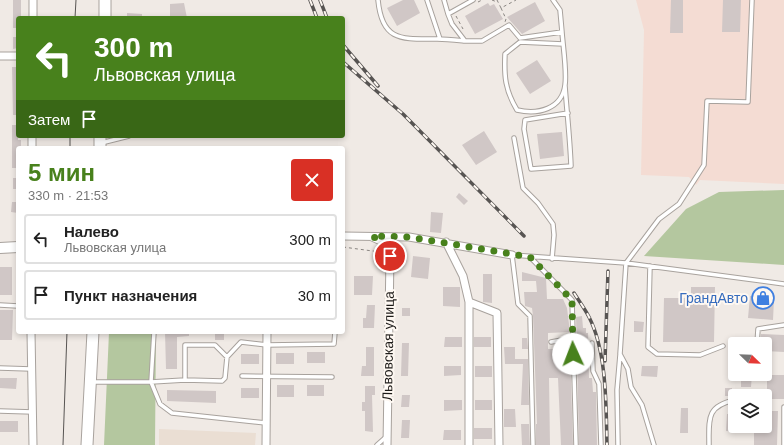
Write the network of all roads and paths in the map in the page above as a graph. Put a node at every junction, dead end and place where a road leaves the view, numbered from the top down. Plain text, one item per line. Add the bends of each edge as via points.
1 (33, 0) edge
2 (105, 0) edge
3 (378, 0) edge
4 (427, 0) edge
5 (444, 0) edge
6 (460, 0) edge
7 (472, 0) edge
8 (492, 0) edge
9 (516, 0) edge
10 (553, 0) edge
11 (752, 0) edge
12 (497, 1) edge
13 (462, 5) junction
14 (501, 8) junction
15 (448, 14) junction
16 (33, 16) edge
17 (104, 16) edge
18 (456, 16) dead end
19 (504, 23) dead end
20 (562, 32) junction
21 (466, 35) dead end
22 (440, 39) junction
23 (464, 41) junction
24 (563, 44) junction
25 (0, 56) edge
26 (16, 56) edge
27 (565, 85) junction
28 (568, 113) junction
29 (119, 138) edge
30 (514, 138) dead end
31 (100, 142) edge
32 (345, 236) edge
33 (372, 236) junction
34 (446, 242) junction
35 (0, 248) edge
36 (16, 248) edge
37 (345, 248) edge
38 (384, 252) dead end
39 (512, 255) junction
40 (530, 257) junction
41 (552, 259) junction
42 (626, 263) junction
43 (650, 266) junction
44 (784, 284) edge
45 (469, 302) junction
46 (0, 305) edge
47 (16, 306) edge
48 (784, 325) edge
49 (31, 334) edge
50 (92, 334) edge
51 (154, 334) edge
52 (267, 334) edge
53 (334, 334) edge
54 (757, 337) edge
55 (572, 338) junction
56 (551, 342) dead end
57 (592, 342) dead end
58 (267, 345) junction
59 (723, 346) dead end
60 (620, 354) junction
61 (227, 357) junction
62 (0, 368) edge
63 (31, 369) junction
64 (242, 376) dead end
65 (267, 377) junction
66 (332, 377) dead end
67 (185, 380) junction
68 (90, 382) junction
69 (151, 382) junction
70 (728, 401) edge
71 (784, 407) edge
72 (0, 411) edge
73 (33, 412) junction
74 (266, 423) junction
75 (387, 436) junction
76 (33, 445) edge
77 (87, 445) edge
78 (266, 445) edge
79 (377, 445) edge
80 (387, 445) edge
81 (469, 445) edge
82 (499, 445) edge
83 (533, 445) edge
84 (576, 445) edge
85 (601, 445) edge
86 (618, 445) edge
87 (654, 445) edge
88 (709, 445) edge
89 (784, 445) edge

1 - 16 street
2 - 17 main road
3 - 22 lane via 379,13 388,30 403,39
4 - 22 lane
5 - 15 lane
6 - 13 lane
7 - 13 lane
8 - 12 path
9 - 14 path
10 - 20 lane via 560,10
11 - 42 lane via 748,102 707,101 704,165 679,204 660,219
12 - 14 path
13 - 15 lane
14 - 19 path via 506,19
15 - 23 lane
18 - 21 path
20 - 23 lane via 520,38 509,25 482,41
20 - 24 lane
22 - 23 lane
24 - 27 lane
24 - 27 lane via 520,42 505,54 504,71 509,96 517,110 529,113 546,110 560,98
25 - 26 street
27 - 28 lane
28 - 28 lane via 571,166 531,169 524,129 525,120
29 - 31 lane
30 - 41 lane via 523,188 553,224
32 - 33 street
33 - 34 street
33 - 75 street, Львовская улица via 383,242 390,256
34 - 39 street
34 - 45 street via 463,276
35 - 36 street
37 - 38 path
39 - 40 lane
39 - 83 lane via 518,304 530,316
40 - 41 lane
40 - 55 lane via 572,300
41 - 42 lane
42 - 43 lane
42 - 60 lane
43 - 44 lane
43 - 59 lane via 648,347 657,354 700,355
45 - 81 street
45 - 82 street via 497,313
46 - 47 lane
48 - 54 lane via 758,329
49 - 63 street
50 - 68 main road
51 - 69 lane
52 - 58 street
53 - 58 lane via 334,344
55 - 56 lane
55 - 84 lane
57 - 85 lane via 593,371 599,384
58 - 61 lane via 241,342
58 - 65 street
60 - 86 lane via 617,390
60 - 87 lane via 628,369 631,386 642,405
61 - 67 lane via 225,378 222,381
61 - 67 lane via 215,345 185,345
62 - 63 lane
63 - 73 street
64 - 65 lane
65 - 66 lane
65 - 74 street
67 - 69 lane
68 - 69 lane
68 - 77 main road
69 - 74 lane via 160,404 172,413
70 - 88 lane via 722,402 711,413
71 - 89 lane
72 - 73 lane
73 - 76 street
74 - 78 street
75 - 79 lane
75 - 80 street, Львовская улица

